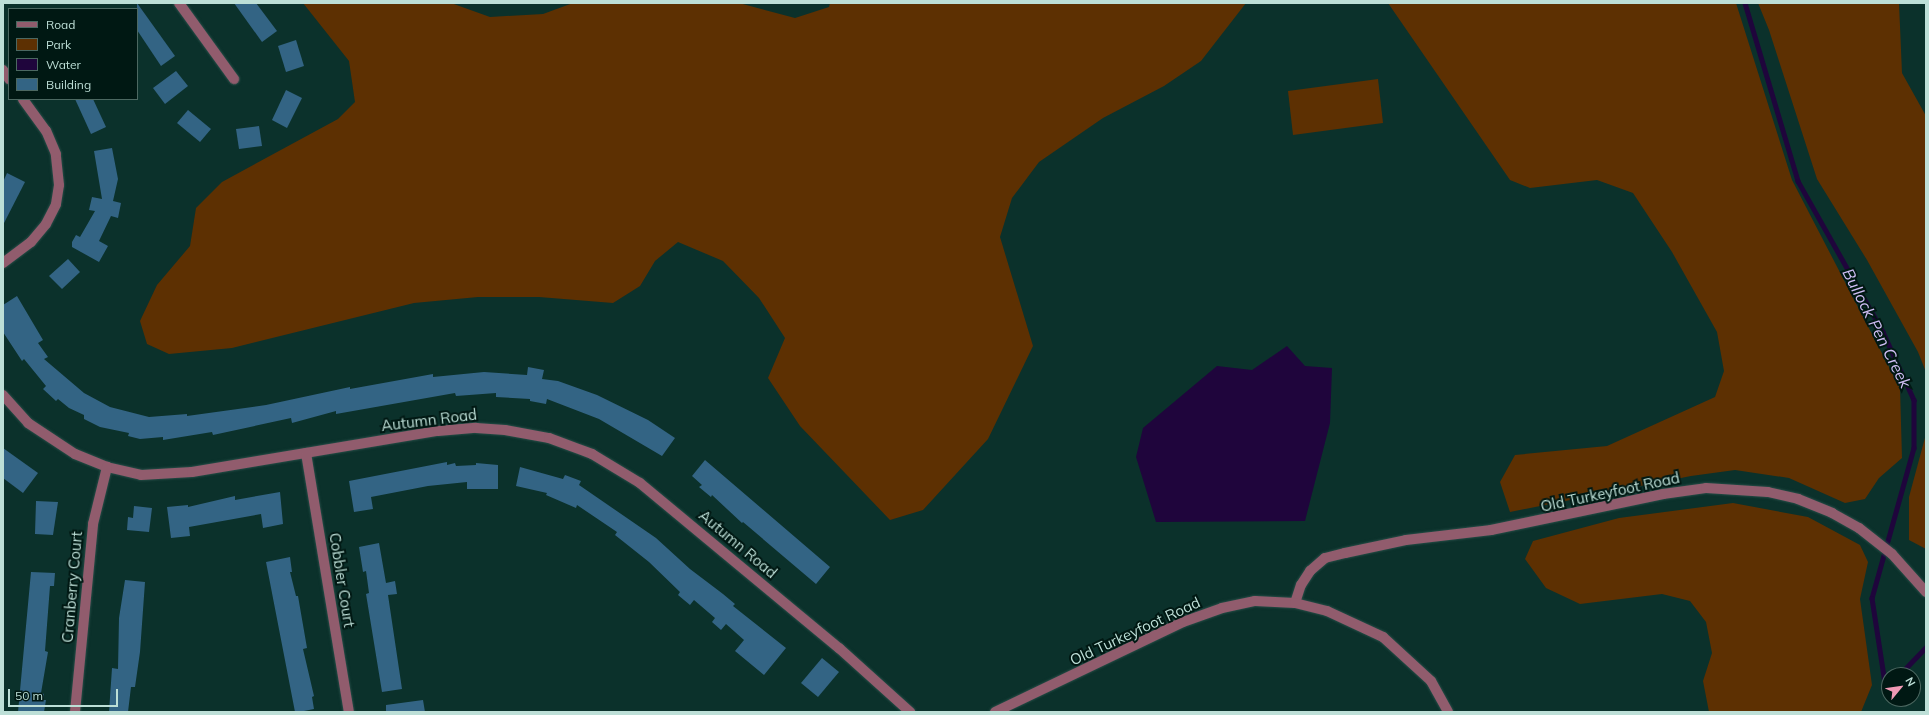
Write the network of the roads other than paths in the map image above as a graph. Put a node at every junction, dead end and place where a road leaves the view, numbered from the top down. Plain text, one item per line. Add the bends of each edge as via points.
1 (179, 3) edge
2 (234, 79) dead end
3 (24, 100) edge
4 (3, 263) edge
5 (3, 395) edge
6 (306, 453) junction
7 (107, 467) junction
8 (1926, 592) edge
9 (1295, 604) junction
10 (76, 712) edge
11 (349, 712) edge
12 (910, 712) edge
13 (995, 712) edge
14 (1448, 712) edge

1 - 2 street
3 - 4 street via 46,131 56,154 59,185 56,204 46,224 31,242
5 - 7 street, Autumn Road via 28,423 44,435 75,454
6 - 7 street, Autumn Road via 192,472 141,475
6 - 11 street, Cobbler Court
6 - 12 street, Autumn Road via 438,431 476,428 549,438 592,454 640,483 839,648
7 - 10 street, Cranberry Court via 93,524
8 - 9 street, Old Turkeyfoot Road via 1892,554 1859,528 1832,514 1798,499 1768,492 1706,488 1663,494 1498,529 1406,540 1325,558 1310,571 1300,585
9 - 13 street, Old Turkeyfoot Road via 1255,601 1222,608 1183,622
9 - 14 street, Old Turkeyfoot Road via 1328,611 1383,637 1431,681

